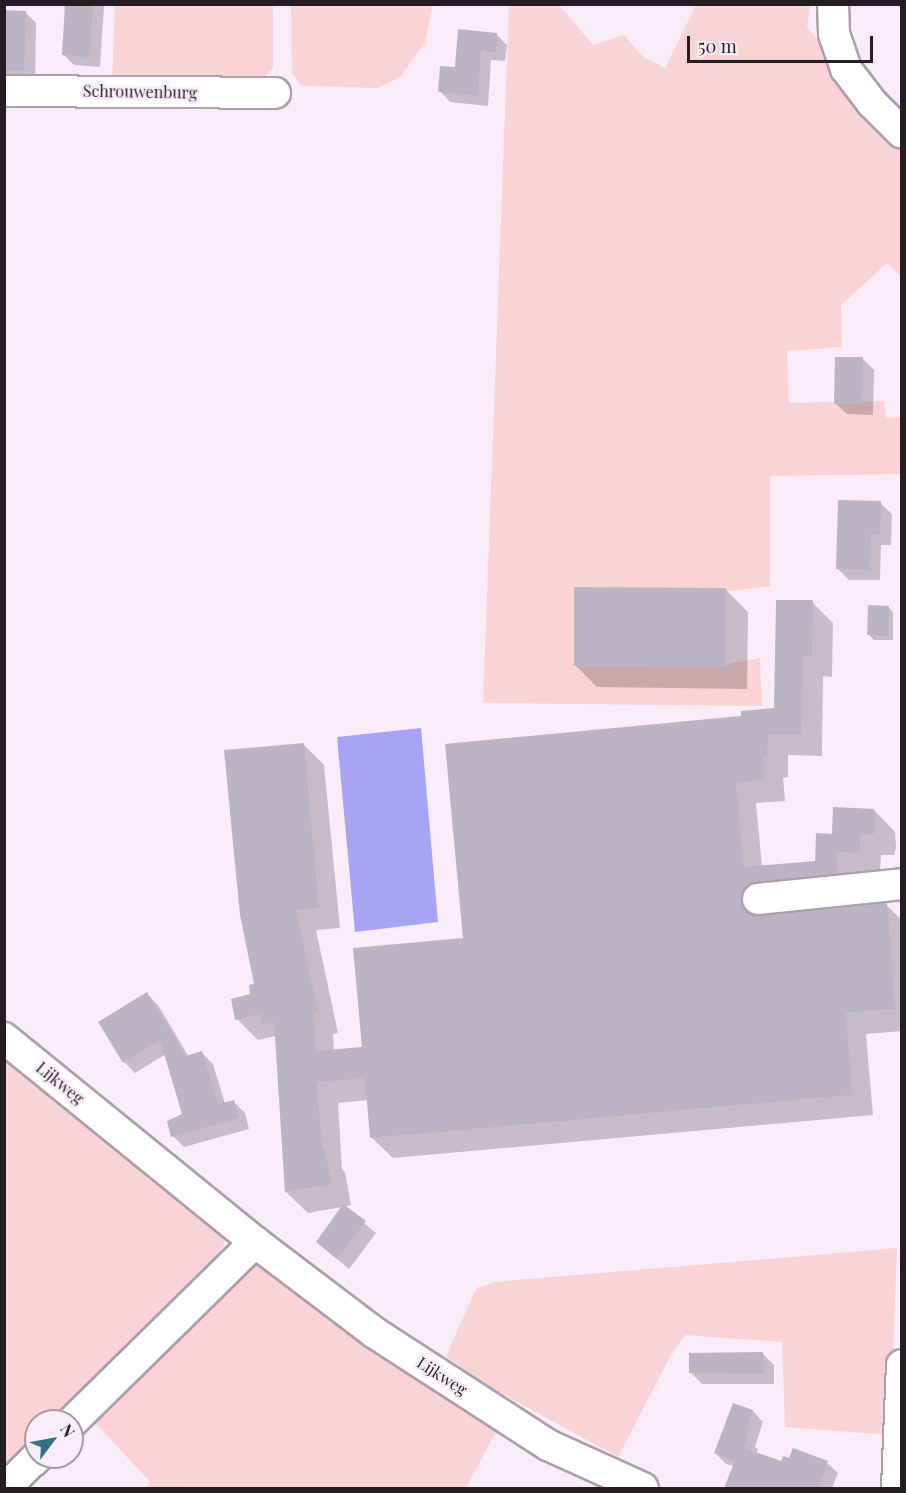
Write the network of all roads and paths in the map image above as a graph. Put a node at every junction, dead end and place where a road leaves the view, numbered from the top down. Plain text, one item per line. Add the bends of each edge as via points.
1 (832, 4) edge
2 (4, 91) edge
3 (275, 93) dead end
4 (902, 133) edge
5 (902, 884) edge
6 (758, 898) dead end
7 (4, 1038) edge
8 (255, 1242) junction
9 (902, 1365) edge
10 (84, 1410) edge
11 (24, 1469) edge
12 (4, 1488) edge
13 (643, 1488) edge
14 (897, 1488) edge

1 - 4 street via 834,34 846,69 872,104
2 - 3 street, Schrouwenburg
5 - 6 street
7 - 8 street, Lijkweg
8 - 10 street
8 - 13 street, Lijkweg via 375,1333 548,1445
9 - 14 street
11 - 12 street

